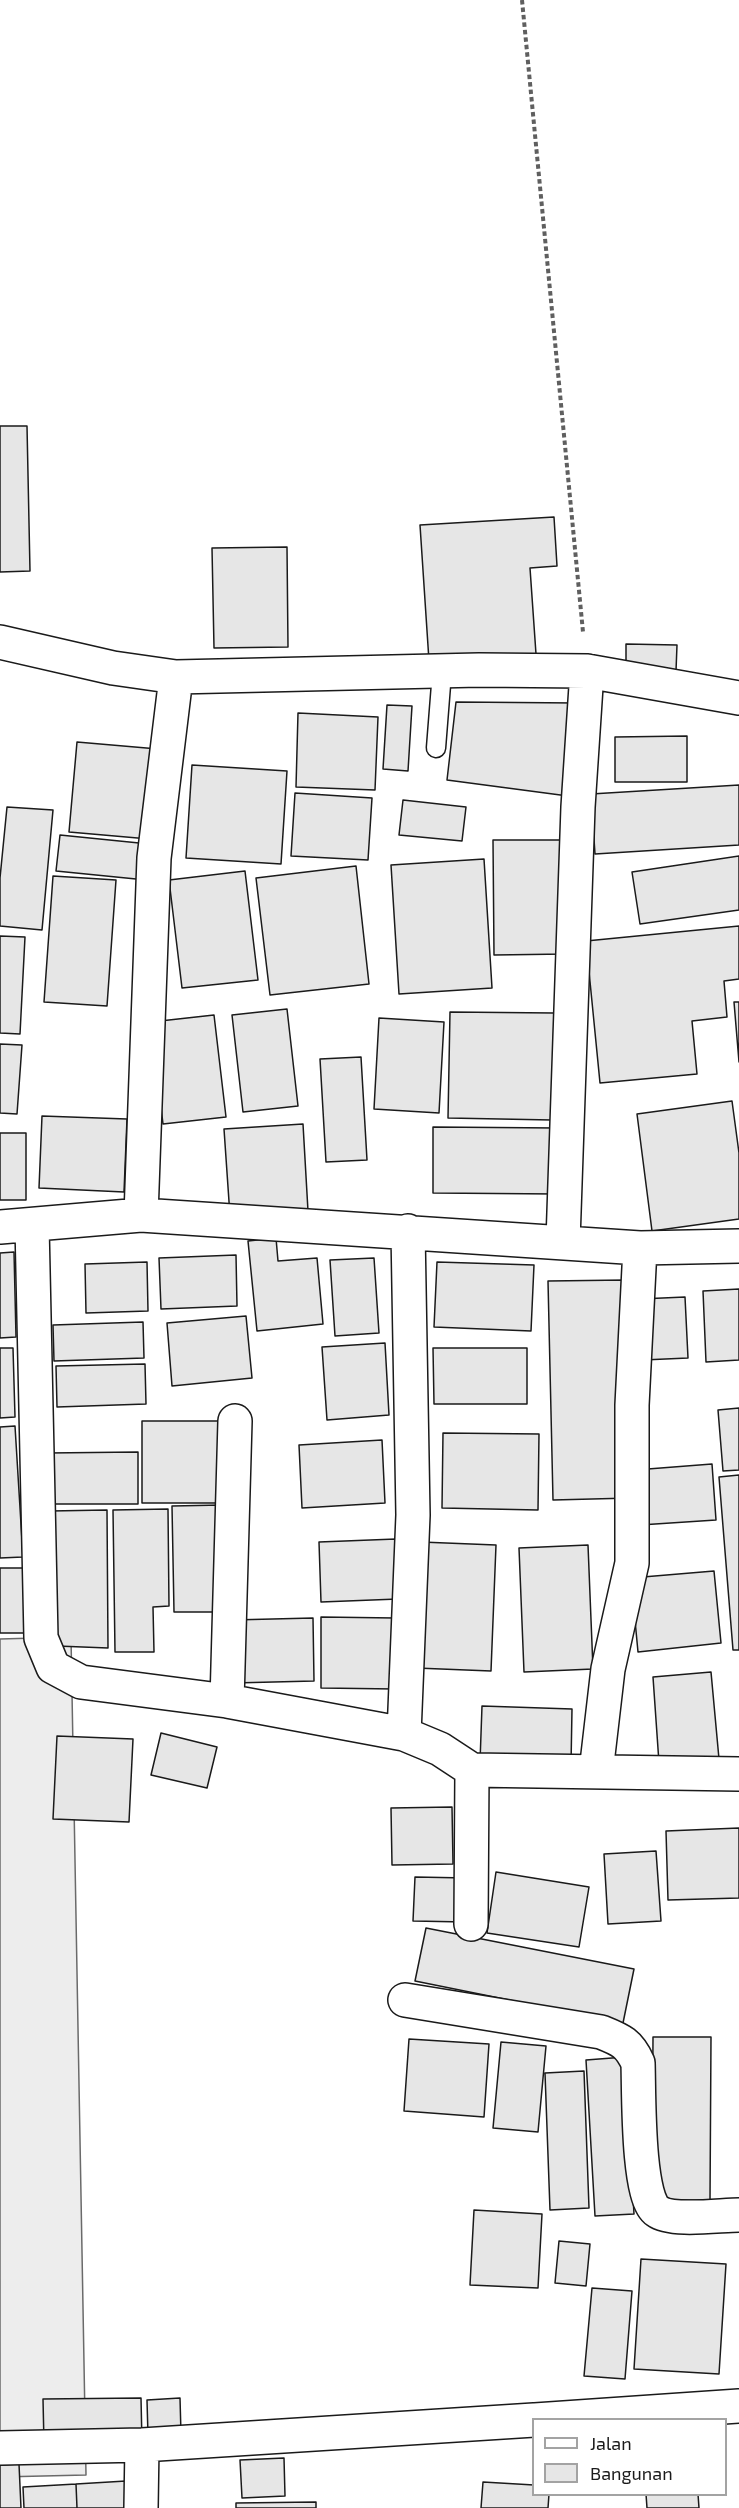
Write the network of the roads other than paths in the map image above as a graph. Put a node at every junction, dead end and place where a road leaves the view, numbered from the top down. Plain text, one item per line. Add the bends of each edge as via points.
1 (0, 642) edge
2 (587, 670) junction
3 (442, 672) junction
4 (176, 677) junction
5 (739, 698) edge
6 (436, 748) dead end
7 (141, 1215) junction
8 (32, 1225) junction
9 (0, 1227) edge
10 (408, 1231) junction
11 (563, 1241) junction
12 (739, 1246) edge
13 (640, 1248) junction
14 (235, 1421) dead end
15 (227, 1701) junction
16 (404, 1734) junction
17 (472, 1770) junction
18 (596, 1772) junction
19 (739, 1774) edge
20 (471, 1924) dead end
21 (405, 2000) dead end
22 (739, 2215) edge
23 (739, 2406) edge
24 (563, 2418) edge
25 (532, 2420) edge
26 (142, 2445) junction
27 (0, 2448) edge
28 (141, 2508) edge

1 - 4 street via 113,668
2 - 3 street
2 - 5 street
2 - 11 street via 578,807
3 - 4 street
3 - 6 lane
4 - 7 street via 154,858
7 - 8 street
7 - 10 street
8 - 9 street
8 - 15 street via 41,1638 53,1667 81,1682
10 - 11 street
10 - 16 street via 413,1515
11 - 13 street
12 - 13 street
13 - 18 street via 632,1405 632,1563 608,1669
14 - 15 street
15 - 16 street
16 - 17 street via 440,1749
17 - 18 street
17 - 20 street
18 - 19 street
21 - 22 street via 601,2032 621,2040 632,2049 638,2063 642,2169 649,2202 657,2212 671,2216
23 - 24 street
25 - 26 street
26 - 27 street
26 - 28 street

